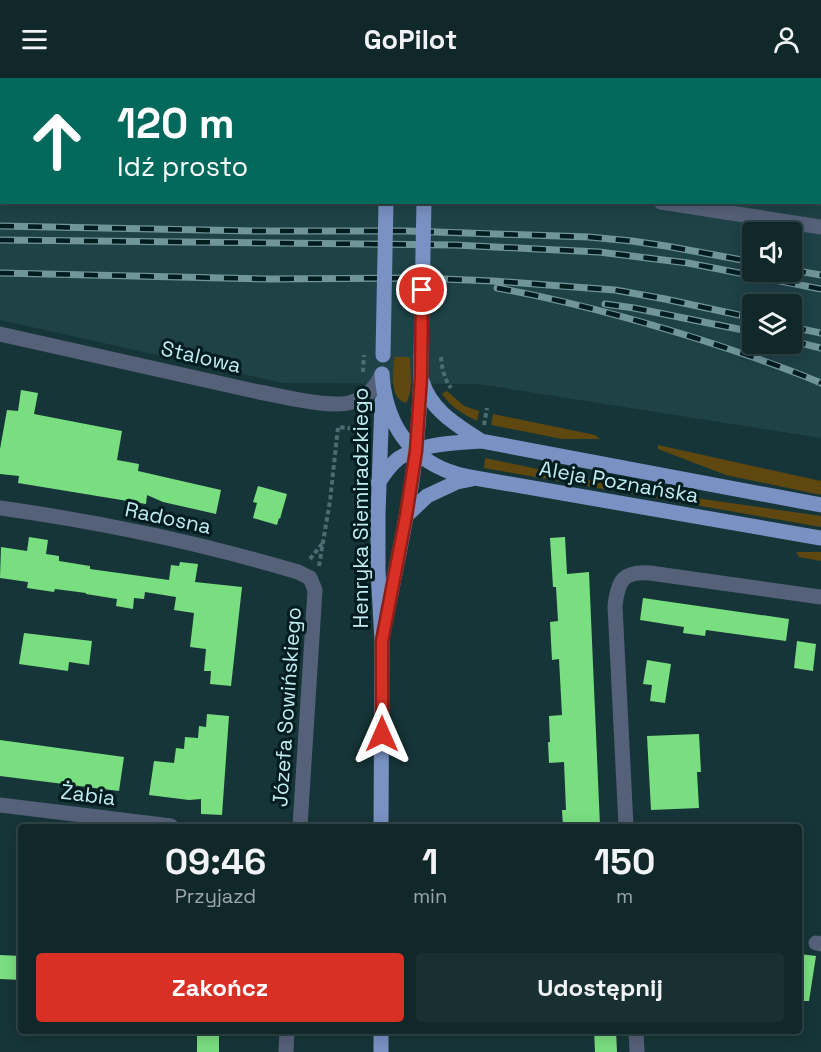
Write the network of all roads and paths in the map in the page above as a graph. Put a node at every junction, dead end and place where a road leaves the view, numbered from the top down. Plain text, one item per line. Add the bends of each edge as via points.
1 (386, 204) edge
2 (424, 204) edge
3 (674, 204) edge
4 (821, 227) edge
5 (0, 334) edge
6 (441, 357) dead end
7 (382, 374) junction
8 (421, 377) junction
9 (451, 388) dead end
10 (362, 430) dead end
11 (481, 441) junction
12 (416, 451) junction
13 (475, 478) junction
14 (378, 483) junction
15 (821, 505) edge
16 (0, 508) edge
17 (406, 516) junction
18 (821, 538) edge
19 (315, 590) junction
20 (821, 597) edge
21 (382, 641) junction
22 (0, 805) edge
23 (155, 824) edge
24 (300, 824) edge
25 (381, 824) edge
26 (626, 824) edge
27 (287, 1034) edge
28 (381, 1034) edge
29 (636, 1034) edge
30 (286, 1052) edge
31 (381, 1052) edge
32 (637, 1052) edge

1 - 7 main road, bridge
2 - 8 main road, Henryka Siemiradzkiego, bridge
3 - 4 street
5 - 7 street, Stalowa via 259,392 342,405 362,398
6 - 9 path
7 - 12 main road, Aleja Poznańska via 390,415
7 - 14 main road, Henryka Siemiradzkiego
8 - 11 main road, Aleja Poznańska via 439,410
8 - 12 main road, Henryka Siemiradzkiego
10 - 19 path via 338,427
11 - 12 main road, Aleja Poznańska
11 - 15 main road, Aleja Poznańska
12 - 13 main road, Aleja Poznańska via 444,470
12 - 14 main road, Aleja Poznańska via 399,458
12 - 17 main road, Henryka Siemiradzkiego
13 - 17 main road via 427,496
13 - 18 main road, Aleja Poznańska
14 - 21 main road, Henryka Siemiradzkiego
16 - 19 street, Radosna via 220,551 305,575
17 - 21 main road, Henryka Siemiradzkiego
19 - 24 street, Józefa Sowińskiego
20 - 26 street via 639,572 621,580 615,606
21 - 25 main road, Henryka Siemiradzkiego
22 - 23 street, Żabia
27 - 30 street
28 - 31 main road
29 - 32 street

